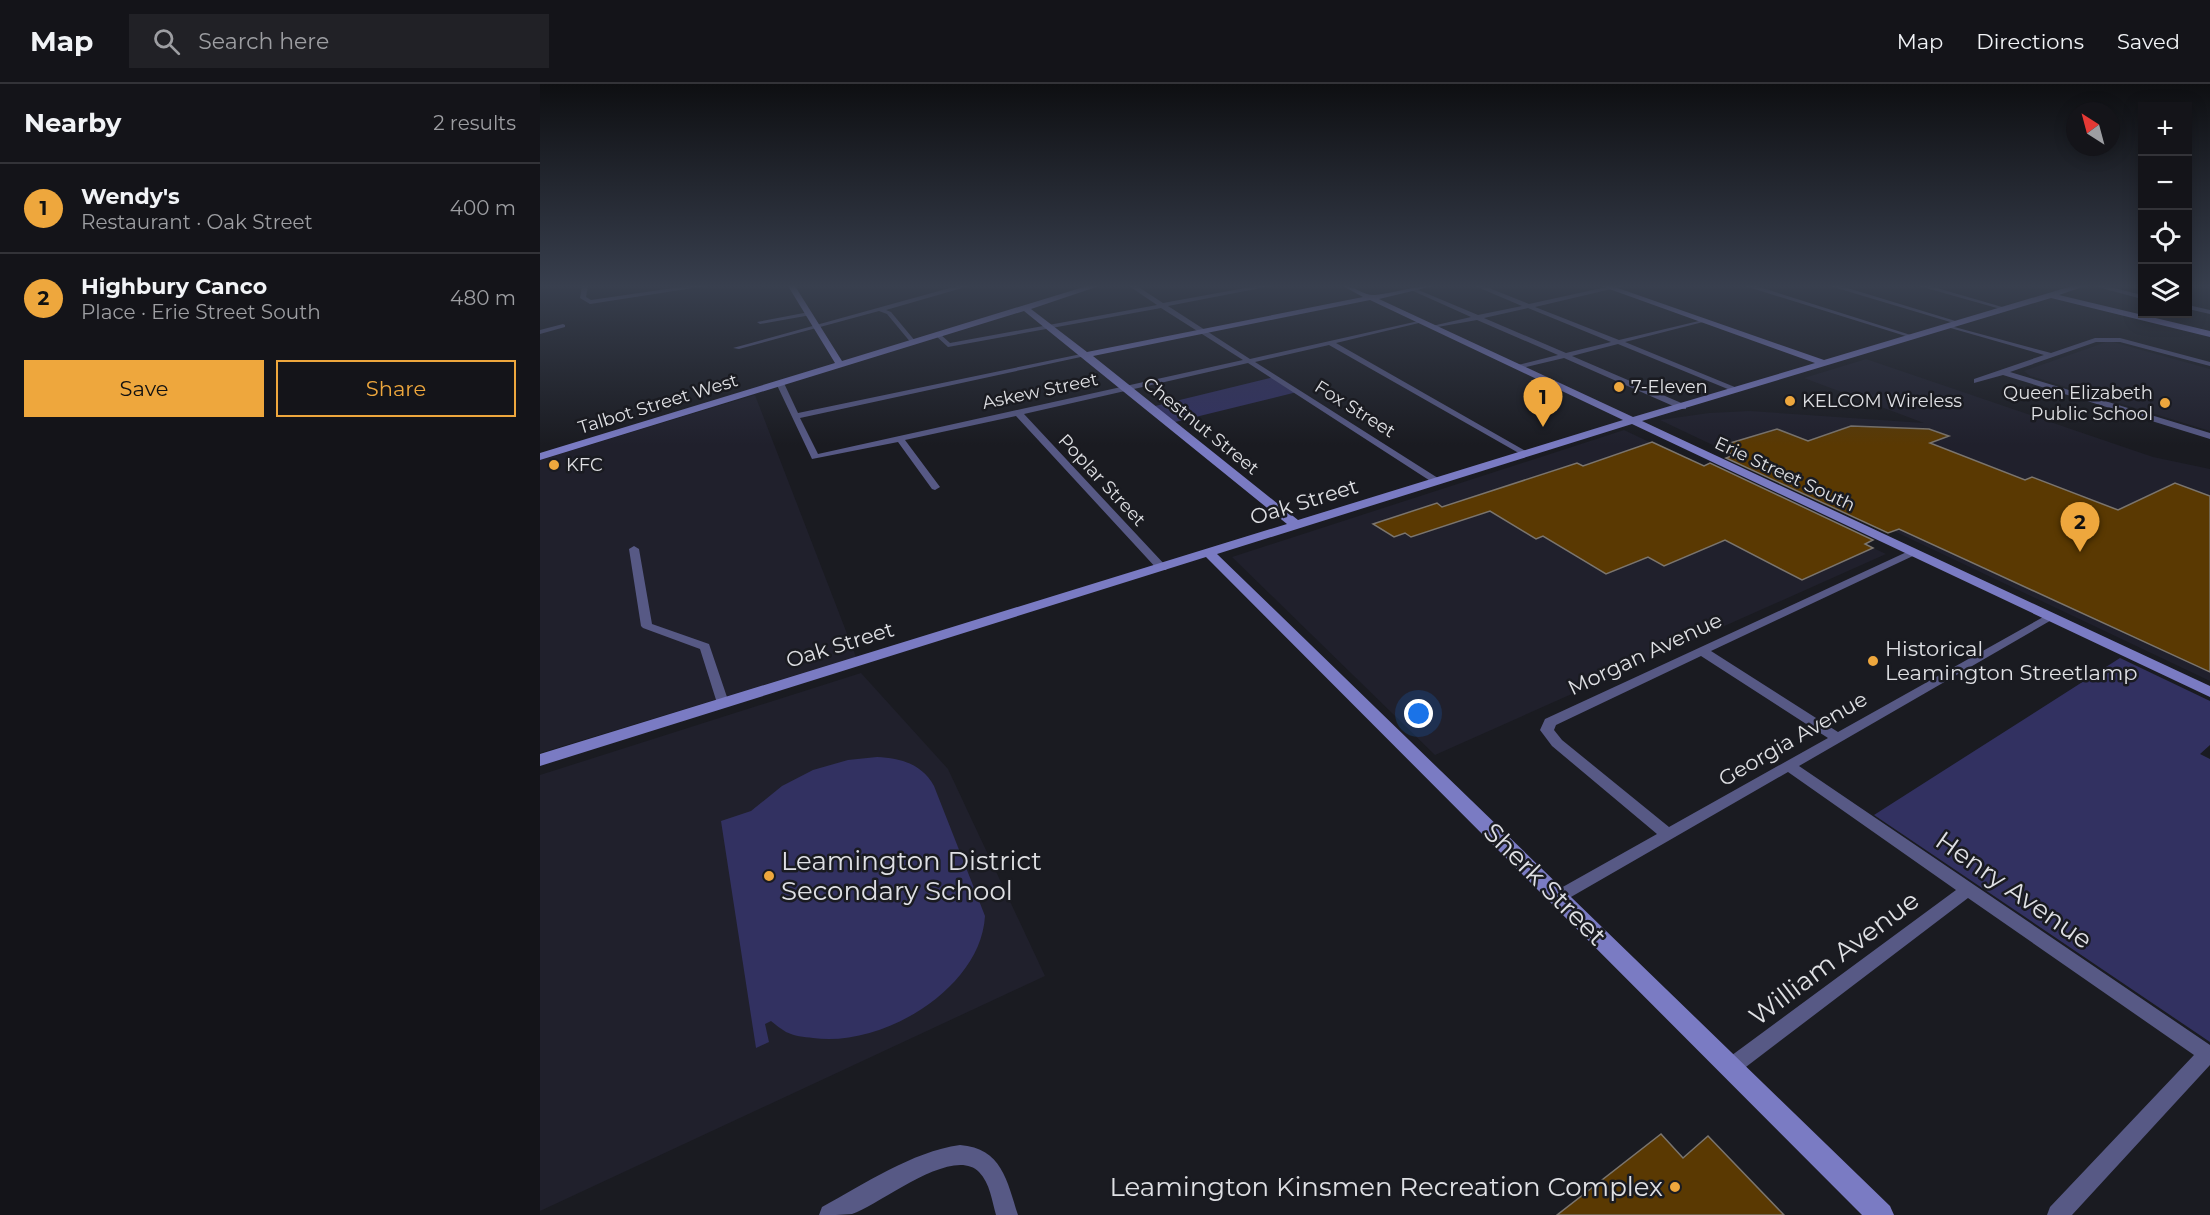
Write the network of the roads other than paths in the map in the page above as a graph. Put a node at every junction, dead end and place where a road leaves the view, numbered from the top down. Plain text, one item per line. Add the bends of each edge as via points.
1 (774, 339) edge
2 (824, 339) edge
3 (910, 339) edge
4 (927, 339) edge
5 (942, 339) edge
6 (983, 339) edge
7 (1065, 339) edge
8 (1169, 339) edge
9 (1214, 339) edge
10 (1343, 339) edge
11 (1460, 339) edge
12 (1527, 339) edge
13 (1613, 339) edge
14 (1628, 339) edge
15 (1753, 339) edge
16 (1908, 339) edge
17 (1994, 339) edge
18 (1619, 341) junction
19 (1329, 342) junction
20 (914, 343) junction
21 (737, 348) dead end
22 (1086, 355) junction
23 (2050, 355) junction
24 (1567, 356) junction
25 (1247, 360) junction
26 (1826, 364) junction
27 (2210, 364) edge
28 (840, 365) junction
29 (1521, 367) junction
30 (2005, 372) junction
31 (1977, 381) dead end
32 (780, 384) junction
33 (1129, 388) junction
34 (1738, 390) junction
35 (1683, 407) junction
36 (1018, 413) junction
37 (797, 416) junction
38 (1631, 422) junction
39 (2210, 436) edge
40 (900, 439) junction
41 (1527, 454) junction
42 (540, 457) edge
43 (1438, 482) junction
44 (934, 487) dead end
45 (1298, 526) junction
46 (634, 549) dead end
47 (1911, 553) junction
48 (1209, 554) junction
49 (1162, 568) junction
50 (2049, 618) junction
51 (1702, 651) junction
52 (2210, 692) edge
53 (723, 703) junction
54 (1838, 738) junction
55 (540, 760) edge
56 (1789, 766) junction
57 (1668, 835) junction
58 (1969, 889) junction
59 (1558, 897) junction
60 (2209, 1055) edge
61 (1731, 1067) junction
62 (830, 1215) edge
63 (1007, 1215) edge
64 (1881, 1215) edge
65 (2058, 1215) edge

1 - 21 street
2 - 28 street
3 - 20 street
4 - 20 street, Talbot Street West
5 - 6 street via 948,345
7 - 22 street, Chestnut Street
8 - 22 street
9 - 25 street, Fox Street
10 - 19 street, Askew Street
11 - 29 street, Erie Street South
12 - 24 street
13 - 18 street
14 - 18 street
15 - 26 street
16 - 26 street, Oak Street
17 - 23 street
18 - 24 street
18 - 34 street
19 - 25 street, Askew Street
19 - 41 street
20 - 28 street, Talbot Street West
22 - 33 street, Chestnut Street
22 - 37 street
23 - 27 street via 2110,339
23 - 30 street
24 - 29 street
24 - 35 street
25 - 33 street, Askew Street
25 - 43 street, Fox Street
26 - 34 street, Oak Street
28 - 32 street, Talbot Street West
29 - 38 street, Erie Street South
30 - 31 street
30 - 39 street
32 - 37 street
32 - 42 street, Talbot Street West
33 - 36 street, Askew Street
33 - 45 street, Chestnut Street
34 - 35 street, Oak Street
35 - 38 street, Oak Street
36 - 40 street, Askew Street
36 - 49 street, Poplar Street
37 - 40 street, Askew Street via 801,435 815,457
38 - 41 street, Oak Street
38 - 47 street, Erie Street South
40 - 44 street
41 - 43 street, Oak Street
43 - 45 street, Oak Street
45 - 48 street, Oak Street
46 - 53 street via 647,626 705,647
47 - 50 street, Erie Street South
47 - 51 street, Morgan Avenue
48 - 49 street, Oak Street
48 - 59 street, Sherk Street
49 - 53 street, Oak Street
50 - 52 street, Erie Street South
50 - 54 street, Georgia Avenue
51 - 54 street
51 - 57 street, Morgan Avenue via 1557,717 1547,730 1557,743
53 - 55 street, Oak Street
54 - 56 street, Georgia Avenue
56 - 57 street, Georgia Avenue
56 - 58 street, Henry Avenue
57 - 59 street, Georgia Avenue
58 - 60 street, Henry Avenue
58 - 61 street, William Avenue
59 - 61 street, Sherk Street
60 - 65 street
61 - 64 street, Sherk Street
62 - 63 street via 921,1167 959,1154 974,1157 993,1172

